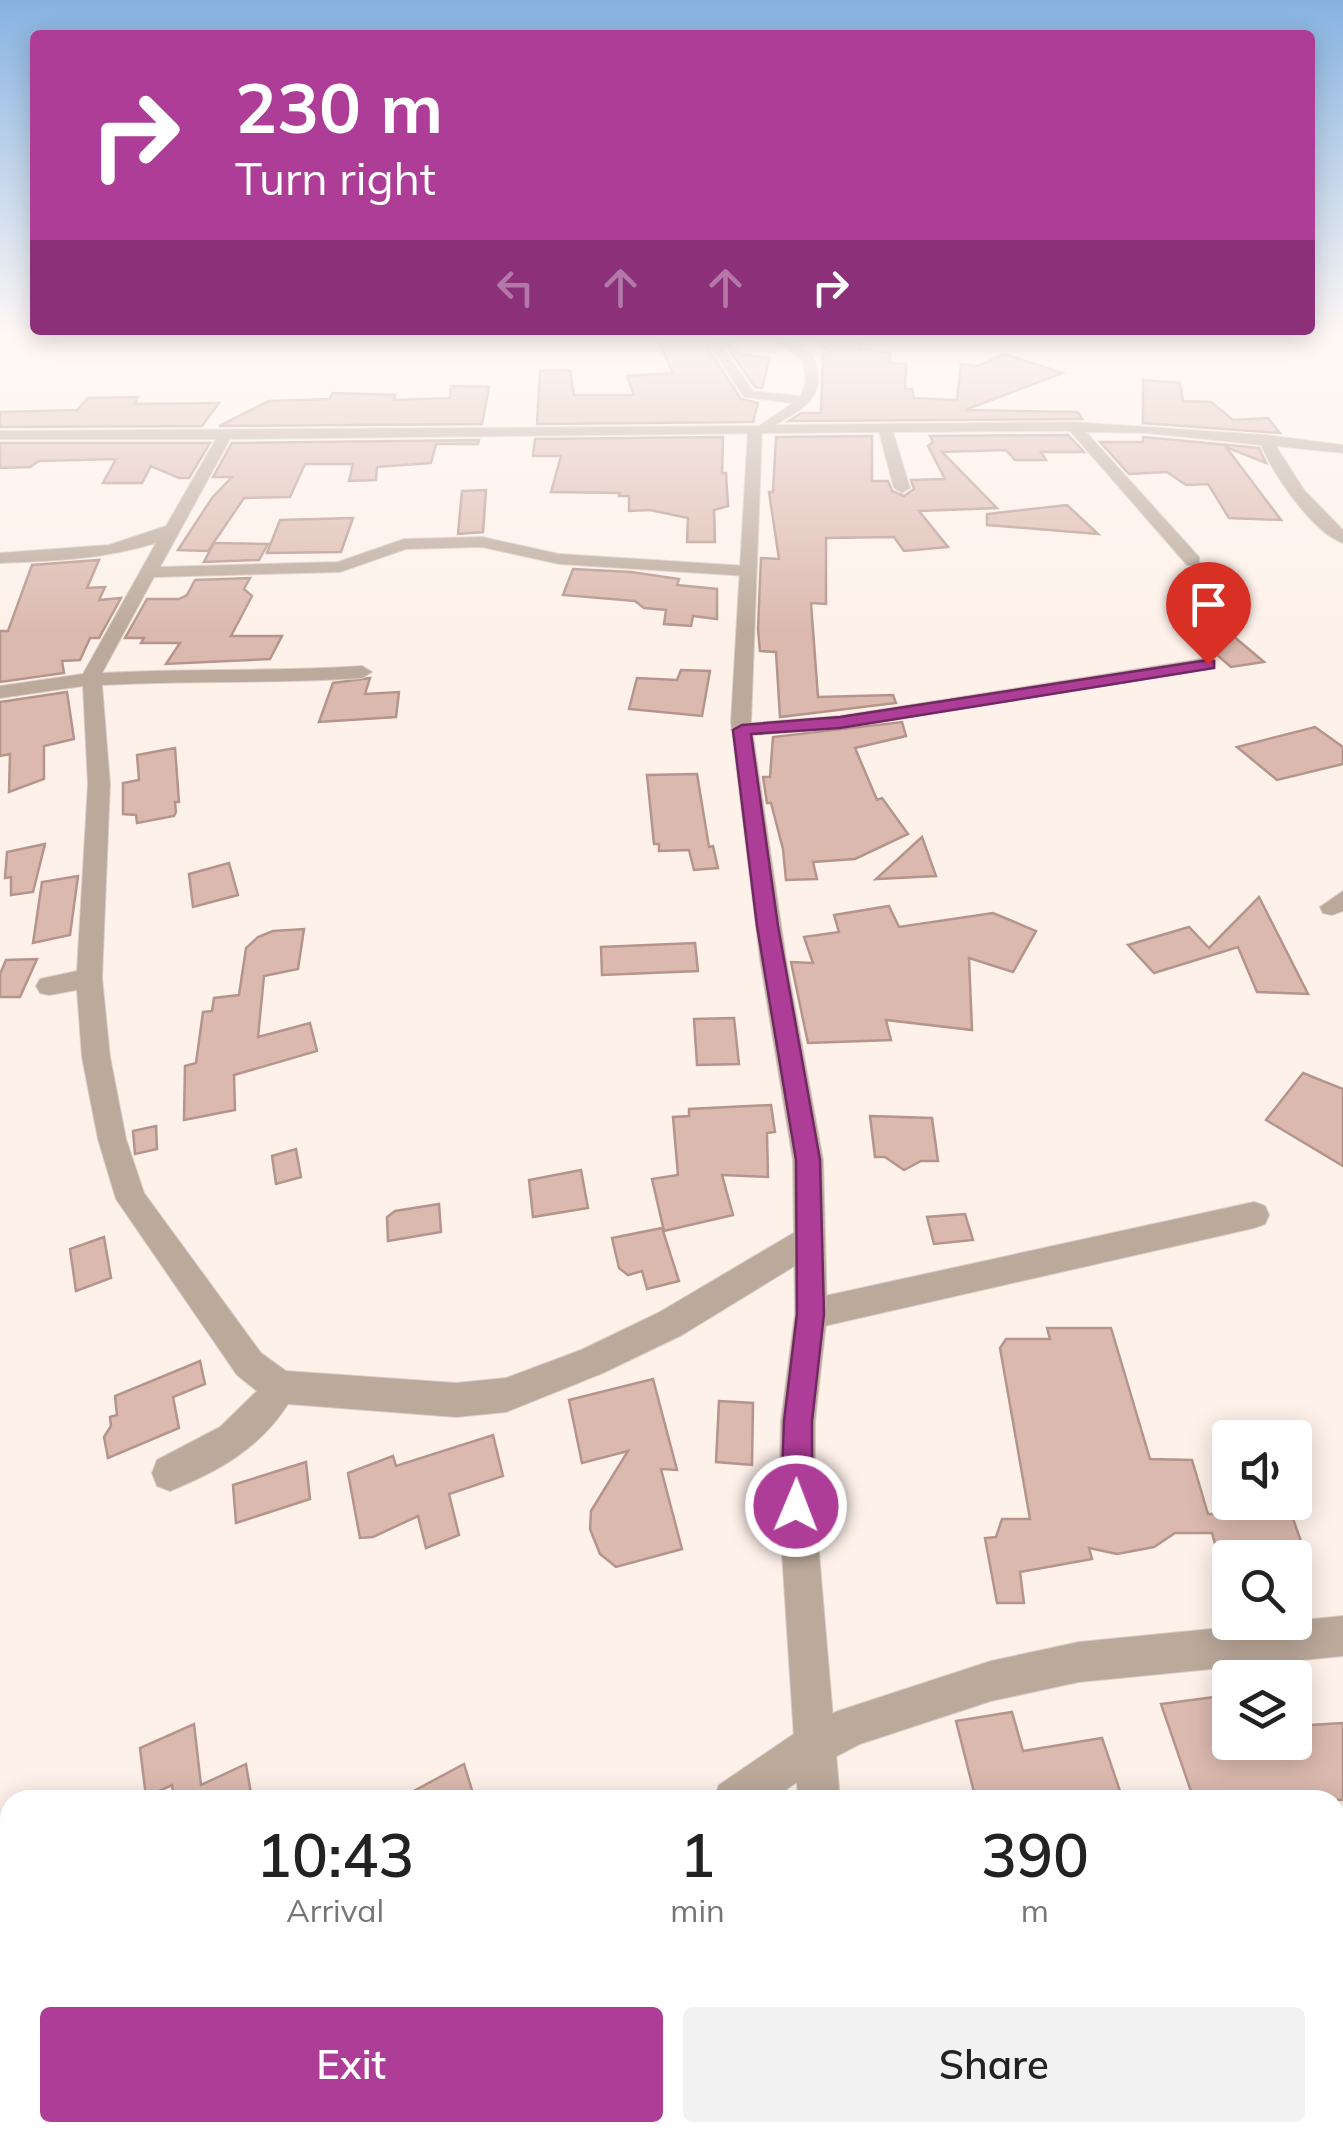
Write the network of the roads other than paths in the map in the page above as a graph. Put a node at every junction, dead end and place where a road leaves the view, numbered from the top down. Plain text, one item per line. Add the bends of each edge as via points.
1 (335, 434) edge
2 (755, 434) edge
3 (887, 434) edge
4 (1081, 434) edge
5 (1183, 434) edge
6 (225, 435) junction
7 (0, 436) edge
8 (1266, 440) junction
9 (1343, 449) edge
10 (902, 488) dead end
11 (171, 530) junction
12 (1343, 538) edge
13 (0, 558) edge
14 (1193, 561) dead end
15 (746, 571) junction
16 (148, 572) junction
17 (1208, 664) dead end
18 (362, 672) dead end
19 (92, 680) junction
20 (0, 692) edge
21 (742, 730) junction
22 (89, 978) junction
23 (49, 986) dead end
24 (1254, 1215) dead end
25 (808, 1242) junction
26 (811, 1314) junction
27 (280, 1387) junction
28 (170, 1473) dead end
29 (1343, 1636) edge
30 (816, 1744) junction
31 (749, 1790) edge
32 (818, 1790) edge

1 - 6 street
2 - 15 street
3 - 10 street
4 - 14 street
5 - 8 street
6 - 7 street
6 - 11 street
8 - 9 street
8 - 12 street via 1329,529
11 - 13 street via 104,551
11 - 16 street
15 - 16 street via 558,559 466,542 404,544 340,567
15 - 21 street
16 - 19 street
17 - 21 street via 840,722
18 - 19 street
19 - 20 street
19 - 22 street via 99,784
21 - 25 street via 808,1160
22 - 23 street
22 - 27 street via 96,1057 131,1199 249,1364
24 - 26 street
25 - 26 street
25 - 27 street via 670,1324 506,1395 456,1400
26 - 30 street via 796,1506
27 - 28 street via 248,1429
29 - 30 street via 1079,1662 898,1709
30 - 31 street
30 - 32 street

